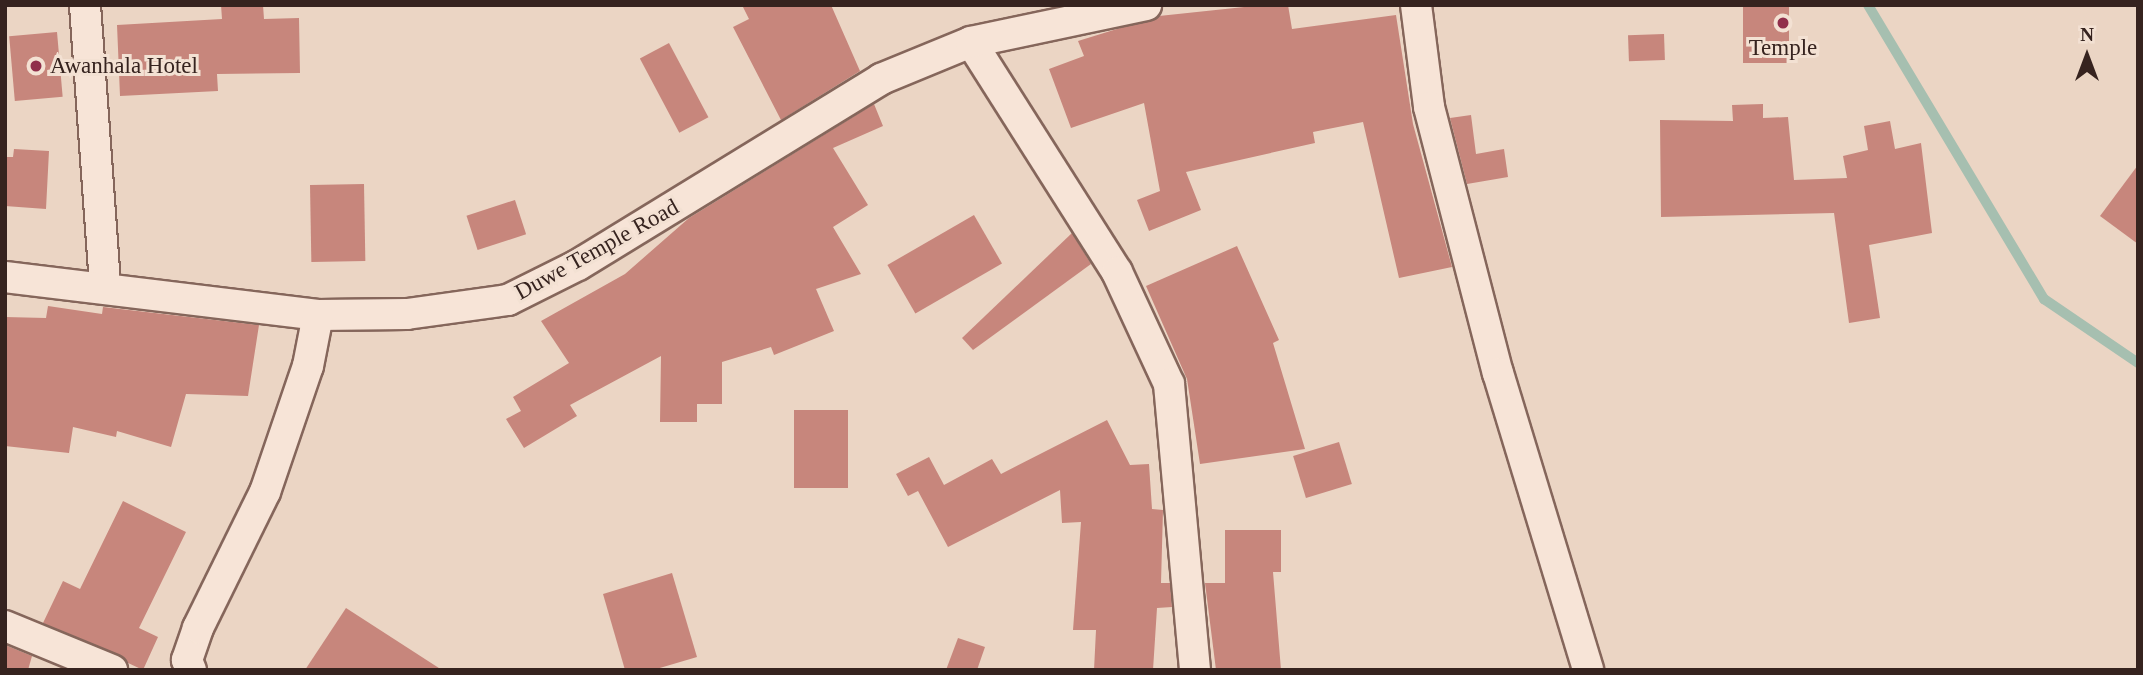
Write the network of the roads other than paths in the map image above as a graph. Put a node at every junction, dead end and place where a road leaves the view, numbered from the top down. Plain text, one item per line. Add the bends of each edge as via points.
1 (85, 5) edge
2 (1146, 5) edge
3 (1416, 5) edge
4 (971, 42) junction
5 (5, 277) edge
6 (105, 286) junction
7 (318, 315) junction
8 (5, 626) edge
9 (112, 670) edge
10 (191, 670) edge
11 (1195, 670) edge
12 (1588, 670) edge

1 - 6 street
2 - 4 street, Duwe Temple Road
3 - 12 street via 1429,107 1491,347
4 - 7 street, Duwe Temple Road via 881,79 578,265 508,300 407,314
4 - 11 street via 1117,272 1169,384
5 - 6 street, Duwe Temple Road
6 - 7 street, Duwe Temple Road
7 - 10 street via 308,366 265,492 198,628 187,660
8 - 9 street

